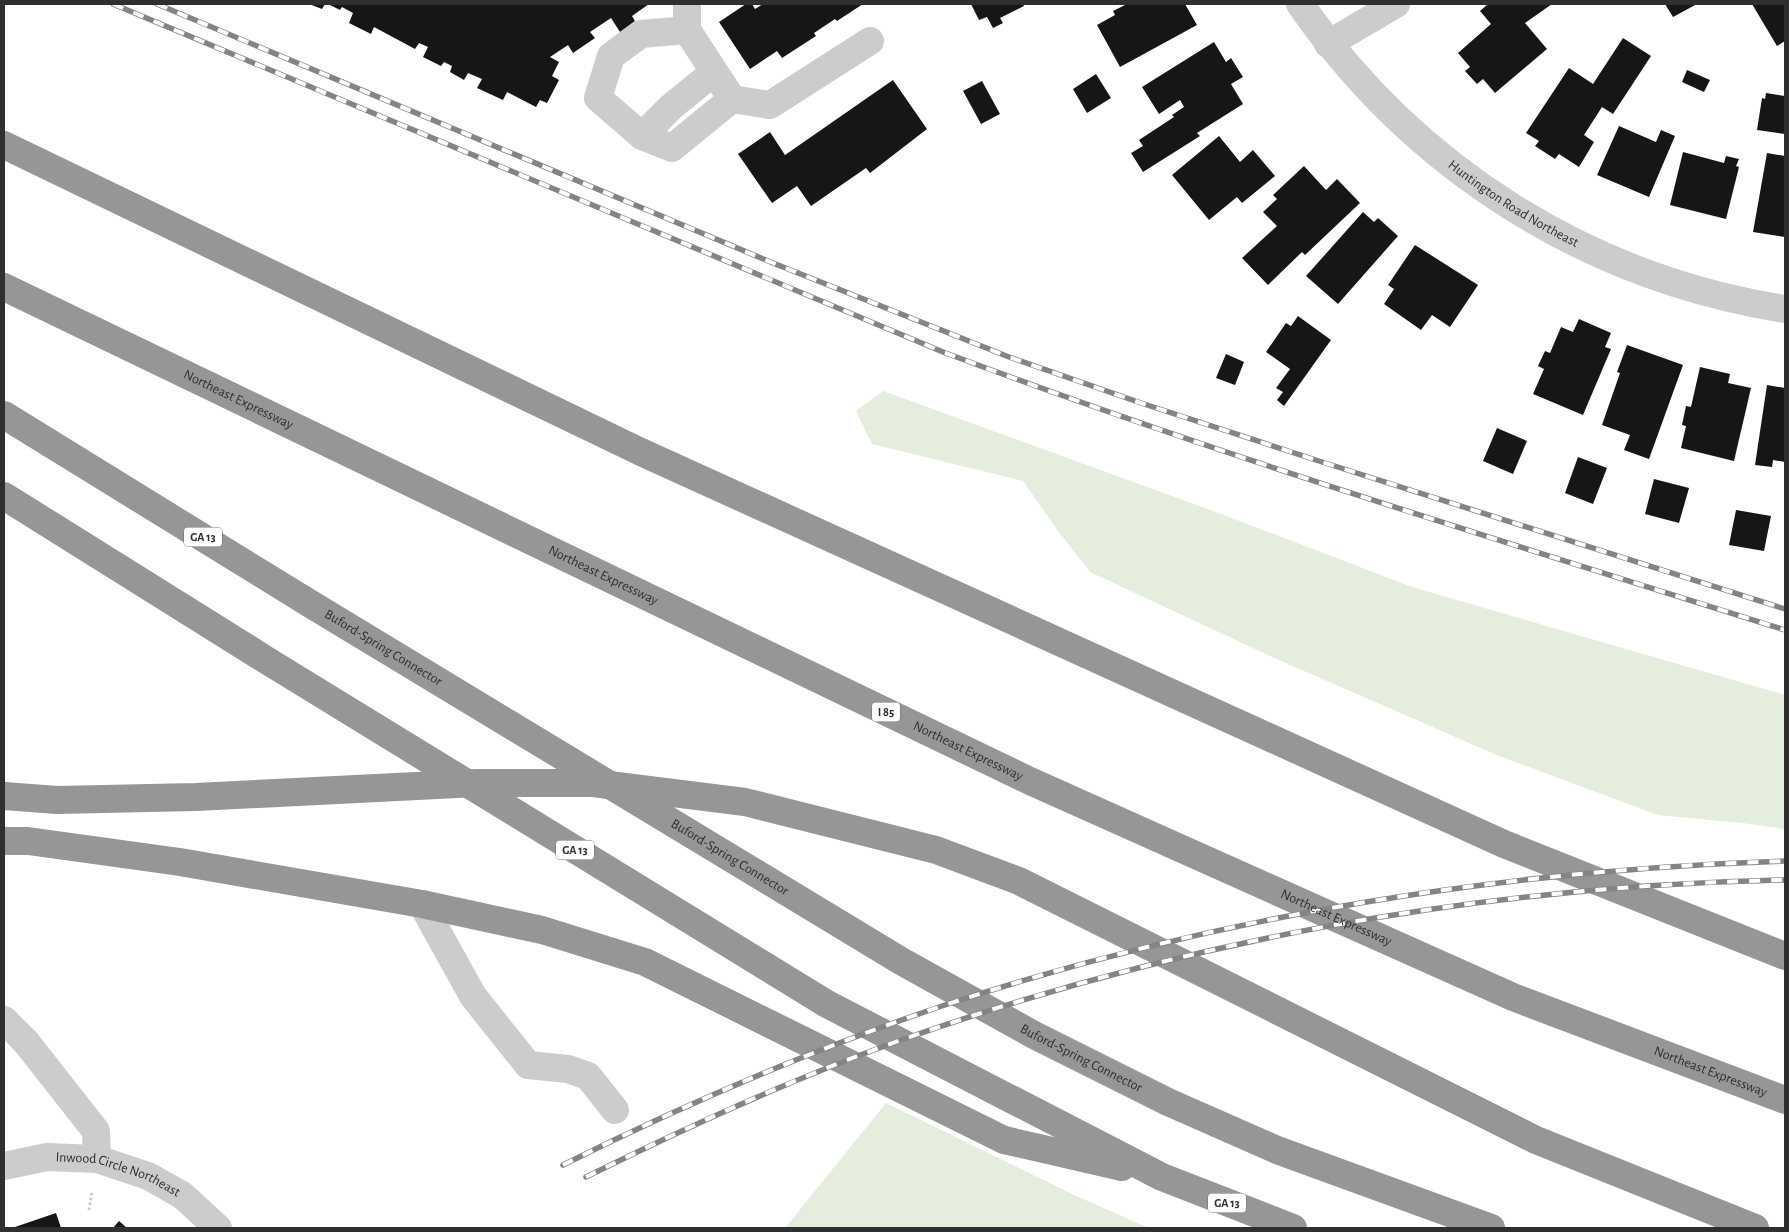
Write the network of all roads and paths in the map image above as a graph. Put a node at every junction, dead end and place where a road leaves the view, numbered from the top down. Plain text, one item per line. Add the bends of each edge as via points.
1 (687, 4) edge
2 (1300, 4) edge
3 (1396, 4) edge
4 (687, 30) junction
5 (870, 41) dead end
6 (1328, 44) junction
7 (714, 72) junction
8 (732, 99) junction
9 (642, 136) junction
10 (4, 145) edge
11 (4, 287) edge
12 (1785, 310) edge
13 (4, 415) edge
14 (4, 496) edge
15 (4, 796) edge
16 (4, 841) edge
17 (422, 904) junction
18 (1785, 956) edge
19 (4, 1020) edge
20 (1785, 1100) edge
21 (615, 1110) dead end
22 (97, 1160) junction
23 (4, 1166) edge
24 (1162, 1177) junction
25 (92, 1192) dead end
26 (89, 1210) dead end
27 (218, 1228) edge
28 (1293, 1228) edge
29 (1491, 1228) edge
30 (1755, 1228) edge

1 - 4 street
2 - 6 street, Huntington Road Northeast
3 - 6 street
4 - 7 street
4 - 9 street via 641,34 611,56 598,98
5 - 8 street via 770,105
6 - 12 street, Huntington Road Northeast via 1388,111 1465,177 1550,231 1641,273 1737,302
7 - 8 street
7 - 9 street via 671,106
8 - 9 street via 672,148
10 - 18 highway via 650,456 1504,844
11 - 20 highway, Northeast Expressway / I 85 via 1030,782 1513,997
13 - 29 highway, Buford-Spring Connector / GA 13 via 901,961 1034,1035 1168,1102 1268,1146
14 - 24 highway, GA 13 via 826,1004
15 - 30 highway via 57,800 196,797 477,783 593,783 745,802 936,850 1019,880 1536,1140
16 - 17 highway via 28,841 180,862
17 - 21 street via 473,996 528,1065 568,1069 588,1076
17 - 24 highway via 542,930 645,962 1004,1140
19 - 22 street via 26,1042 96,1131
22 - 23 street, Inwood Circle Northeast via 47,1157
22 - 27 street, Inwood Circle Northeast via 156,1180 182,1195
24 - 28 highway, GA 13
25 - 26 path

